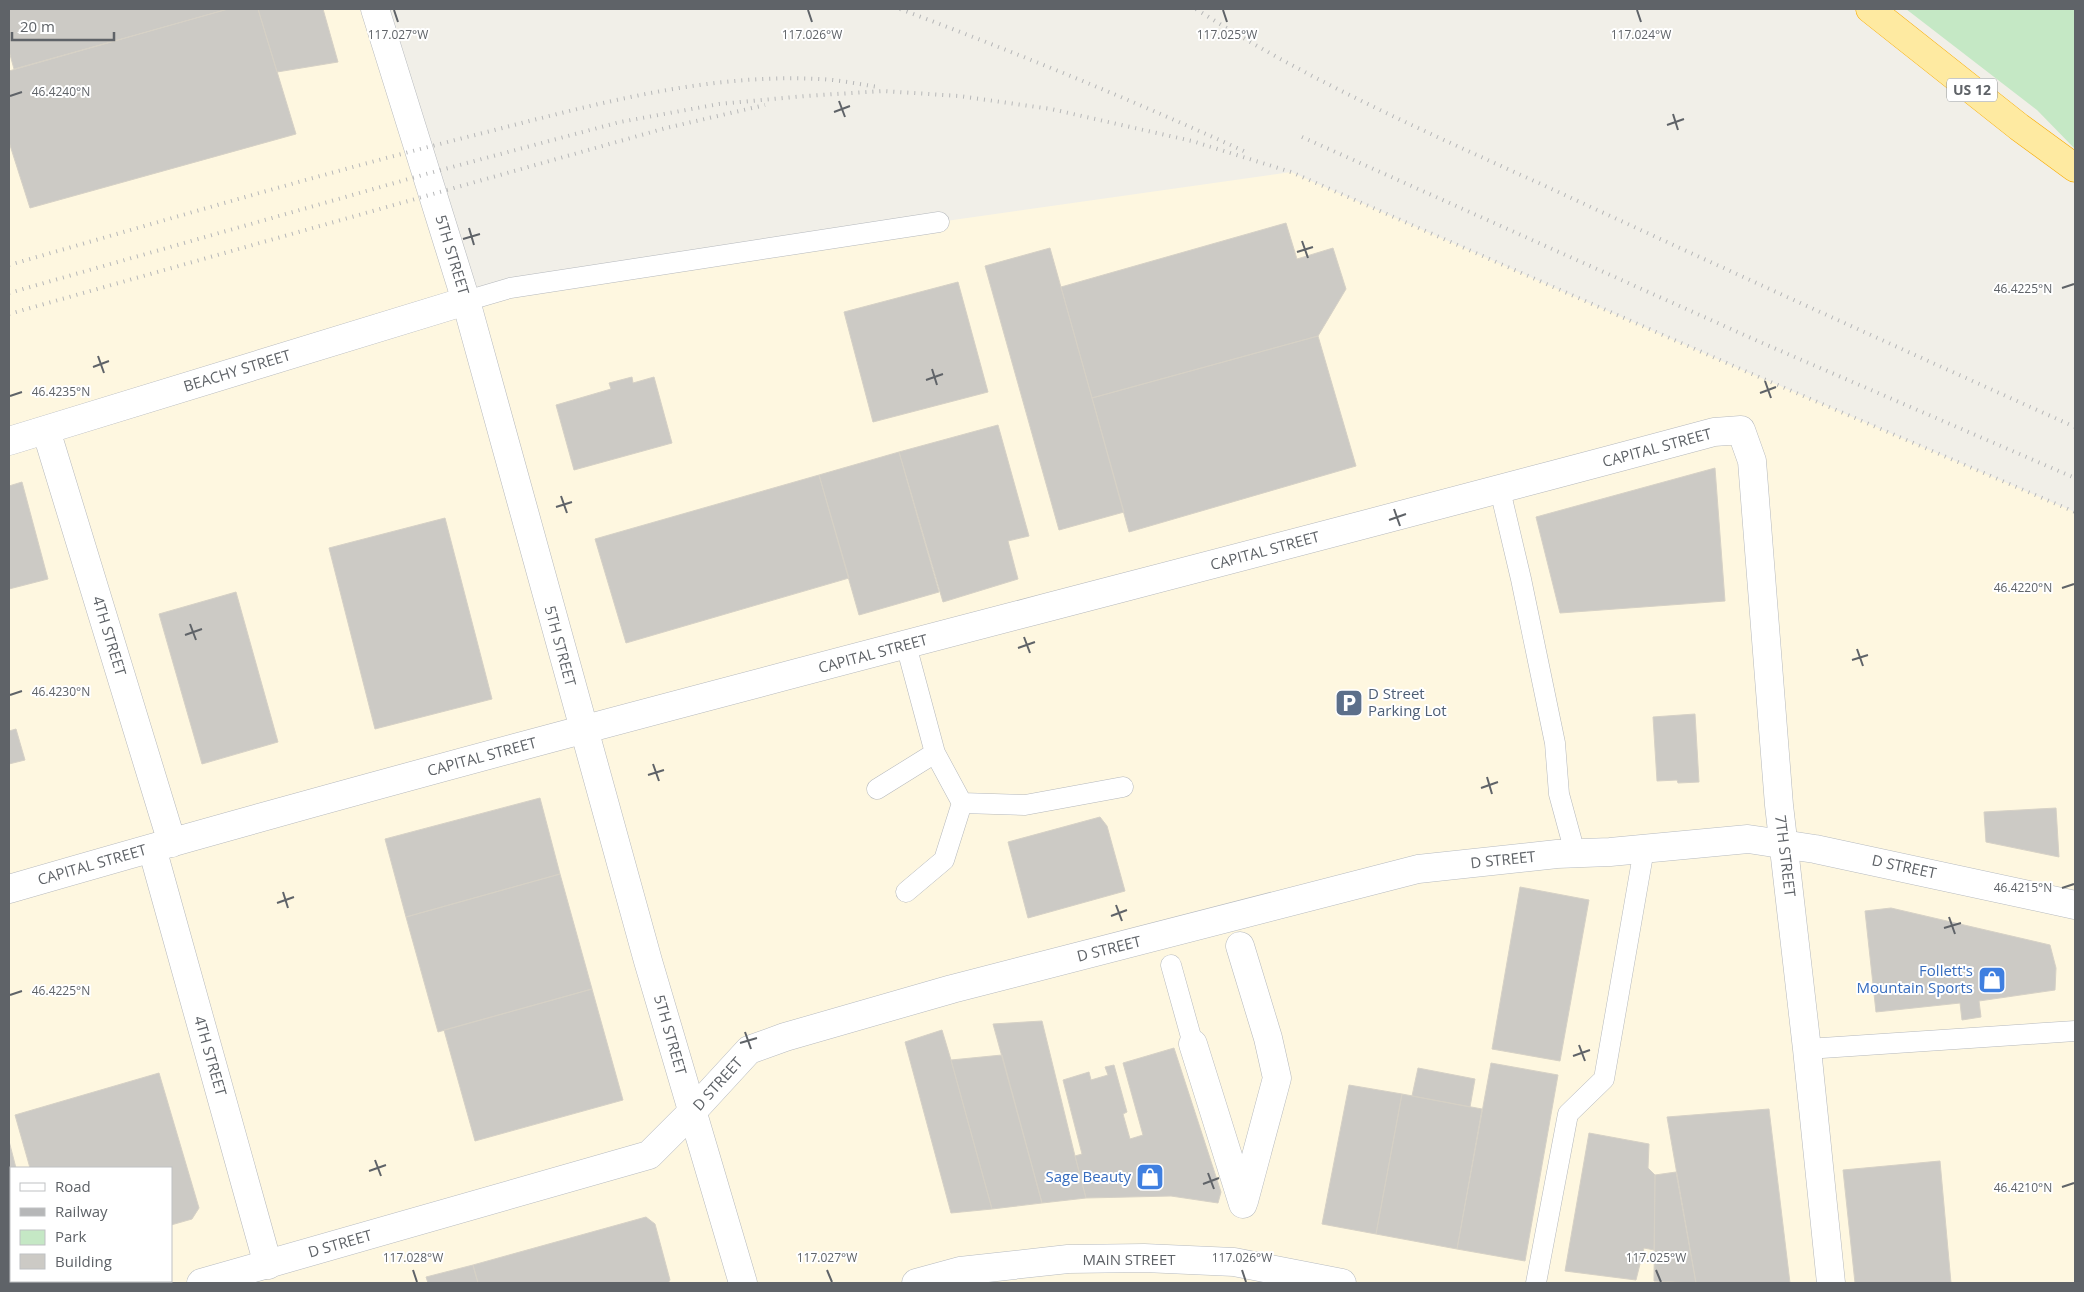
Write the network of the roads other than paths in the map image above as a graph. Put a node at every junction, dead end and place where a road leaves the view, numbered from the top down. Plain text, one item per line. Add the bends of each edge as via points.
1 (375, 9) edge
2 (1870, 9) edge
3 (2075, 168) edge
4 (939, 222) dead end
5 (466, 301) junction
6 (46, 430) junction
7 (1741, 430) joint
8 (9, 441) edge
9 (1500, 490) junction
10 (906, 645) junction
11 (583, 730) junction
12 (935, 753) junction
13 (1123, 787) dead end
14 (877, 789) dead end
15 (962, 803) junction
16 (1784, 844) junction
17 (162, 845) junction
18 (1644, 849) junction
19 (1575, 853) junction
20 (9, 889) edge
21 (906, 892) dead end
22 (2075, 905) edge
23 (1240, 946) dead end
24 (1171, 964) dead end
25 (2075, 1031) edge
26 (1193, 1044) joint
27 (1807, 1049) junction
28 (692, 1112) junction
29 (268, 1265) junction
30 (201, 1283) edge
31 (743, 1283) edge
32 (916, 1283) edge
33 (1342, 1283) edge
34 (1536, 1283) edge
35 (1831, 1283) edge

1 - 5 street, 5TH STREET
2 - 3 highway, US 12
4 - 5 lane via 510,288
5 - 6 street, BEACHY STREET
5 - 11 street, 5TH STREET
6 - 8 street, BEACHY STREET
6 - 17 street, 4TH STREET
7 - 9 street, CAPITAL STREET via 1714,432
7 - 16 street, 7TH STREET via 1752,460
9 - 10 street, CAPITAL STREET
9 - 19 lane via 1555,743 1559,794
10 - 11 street, CAPITAL STREET
10 - 12 lane
11 - 17 street, CAPITAL STREET
11 - 28 street, 5TH STREET
12 - 14 lane
12 - 15 lane
13 - 15 lane via 1025,805
15 - 21 lane via 944,860
16 - 18 street, D STREET via 1748,840
16 - 22 street, D STREET via 1949,876
16 - 27 street, 7TH STREET
17 - 20 street, CAPITAL STREET
17 - 29 street, 4TH STREET
18 - 19 street, D STREET
18 - 34 lane via 1604,1079 1568,1114
19 - 28 street, D STREET via 1418,869 952,989 785,1037 749,1050
23 - 26 street via 1277,1078 1243,1207
24 - 26 lane
25 - 27 lane
27 - 35 street, 7TH STREET
28 - 29 street, D STREET via 649,1155
28 - 31 street, 5TH STREET
29 - 30 street, D STREET
32 - 33 street, MAIN STREET via 960,1271 1068,1259 1144,1258 1234,1262

